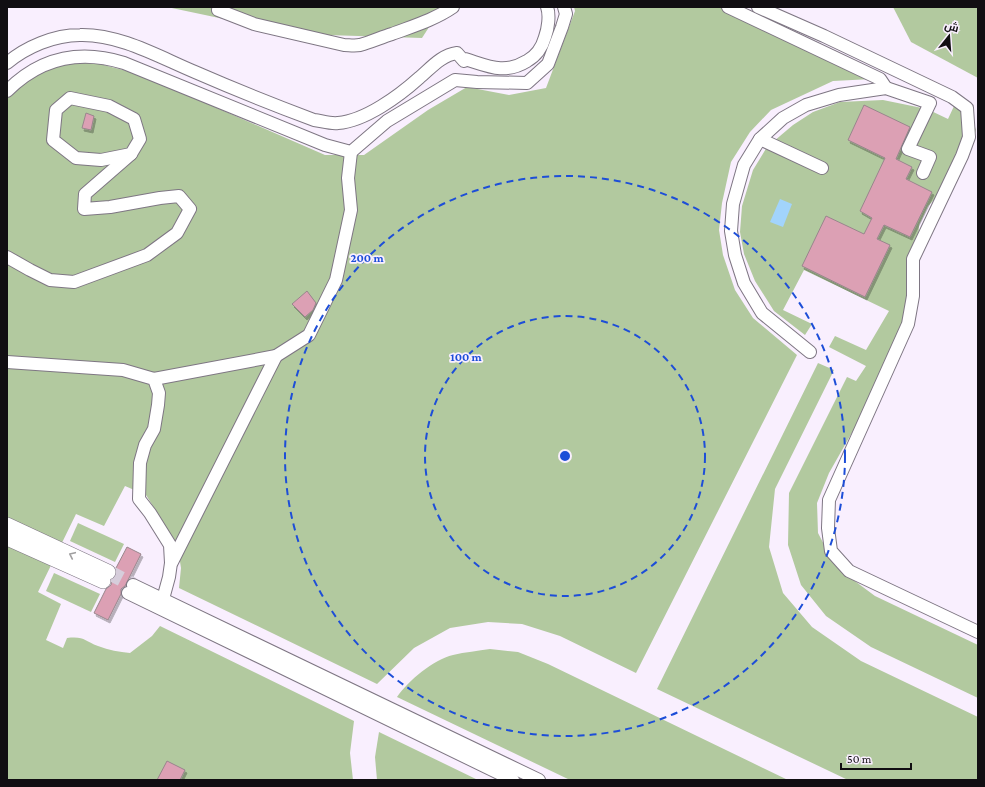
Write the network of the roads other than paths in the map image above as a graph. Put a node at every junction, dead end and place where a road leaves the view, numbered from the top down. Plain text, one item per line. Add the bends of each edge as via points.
1 (453, 7) edge
2 (547, 7) edge
3 (564, 7) edge
4 (728, 7) edge
5 (758, 7) edge
6 (218, 10) dead end
7 (7, 63) edge
8 (886, 88) junction
9 (7, 91) edge
10 (760, 139) junction
11 (351, 152) junction
12 (131, 154) junction
13 (822, 168) dead end
14 (923, 173) dead end
15 (7, 257) edge
16 (810, 352) dead end
17 (276, 356) junction
18 (7, 362) edge
19 (154, 379) junction
20 (7, 525) edge
21 (7, 538) edge
22 (171, 563) junction
23 (130, 589) tunnel mouth
24 (162, 604) junction
25 (978, 632) edge
26 (513, 780) edge
27 (539, 780) edge

1 - 6 street via 426,22 359,45 344,45 254,24
2 - 7 street via 548,20 542,46 529,60 519,66 501,69 489,67 465,59 464,61 457,54 451,54 369,113 338,123 306,117 118,40 104,37 80,35 54,39 39,44
3 - 11 street via 566,14 548,64 526,83 455,80 387,121
4 - 8 street via 880,79
5 - 25 street via 952,97 967,108 968,137 962,156 913,259 913,296 908,324 829,500 828,528 831,551 850,572
8 - 10 street via 838,94 806,105 783,118
8 - 14 street via 930,103 908,149 930,157
9 - 11 street via 16,81 45,64 86,56 113,59 325,145
10 - 13 street
10 - 16 street via 744,165 733,204 731,231 735,255 744,284 762,314
11 - 17 street via 348,178 351,210 336,280 309,335
12 - 12 street via 101,160 76,158 53,140 56,110 70,98 109,106 134,119 140,139
12 - 15 street via 85,194 84,208 110,207 179,196 190,210 177,232 147,255 74,282 50,280
17 - 19 street
17 - 22 street
18 - 19 street via 123,370
19 - 22 street via 159,393 158,405 154,429 145,445 140,463 139,499 170,545
21 -> 20 main road via 105,577
22 - 24 street
23 - 24 street
24 - 26 street
24 - 27 street

